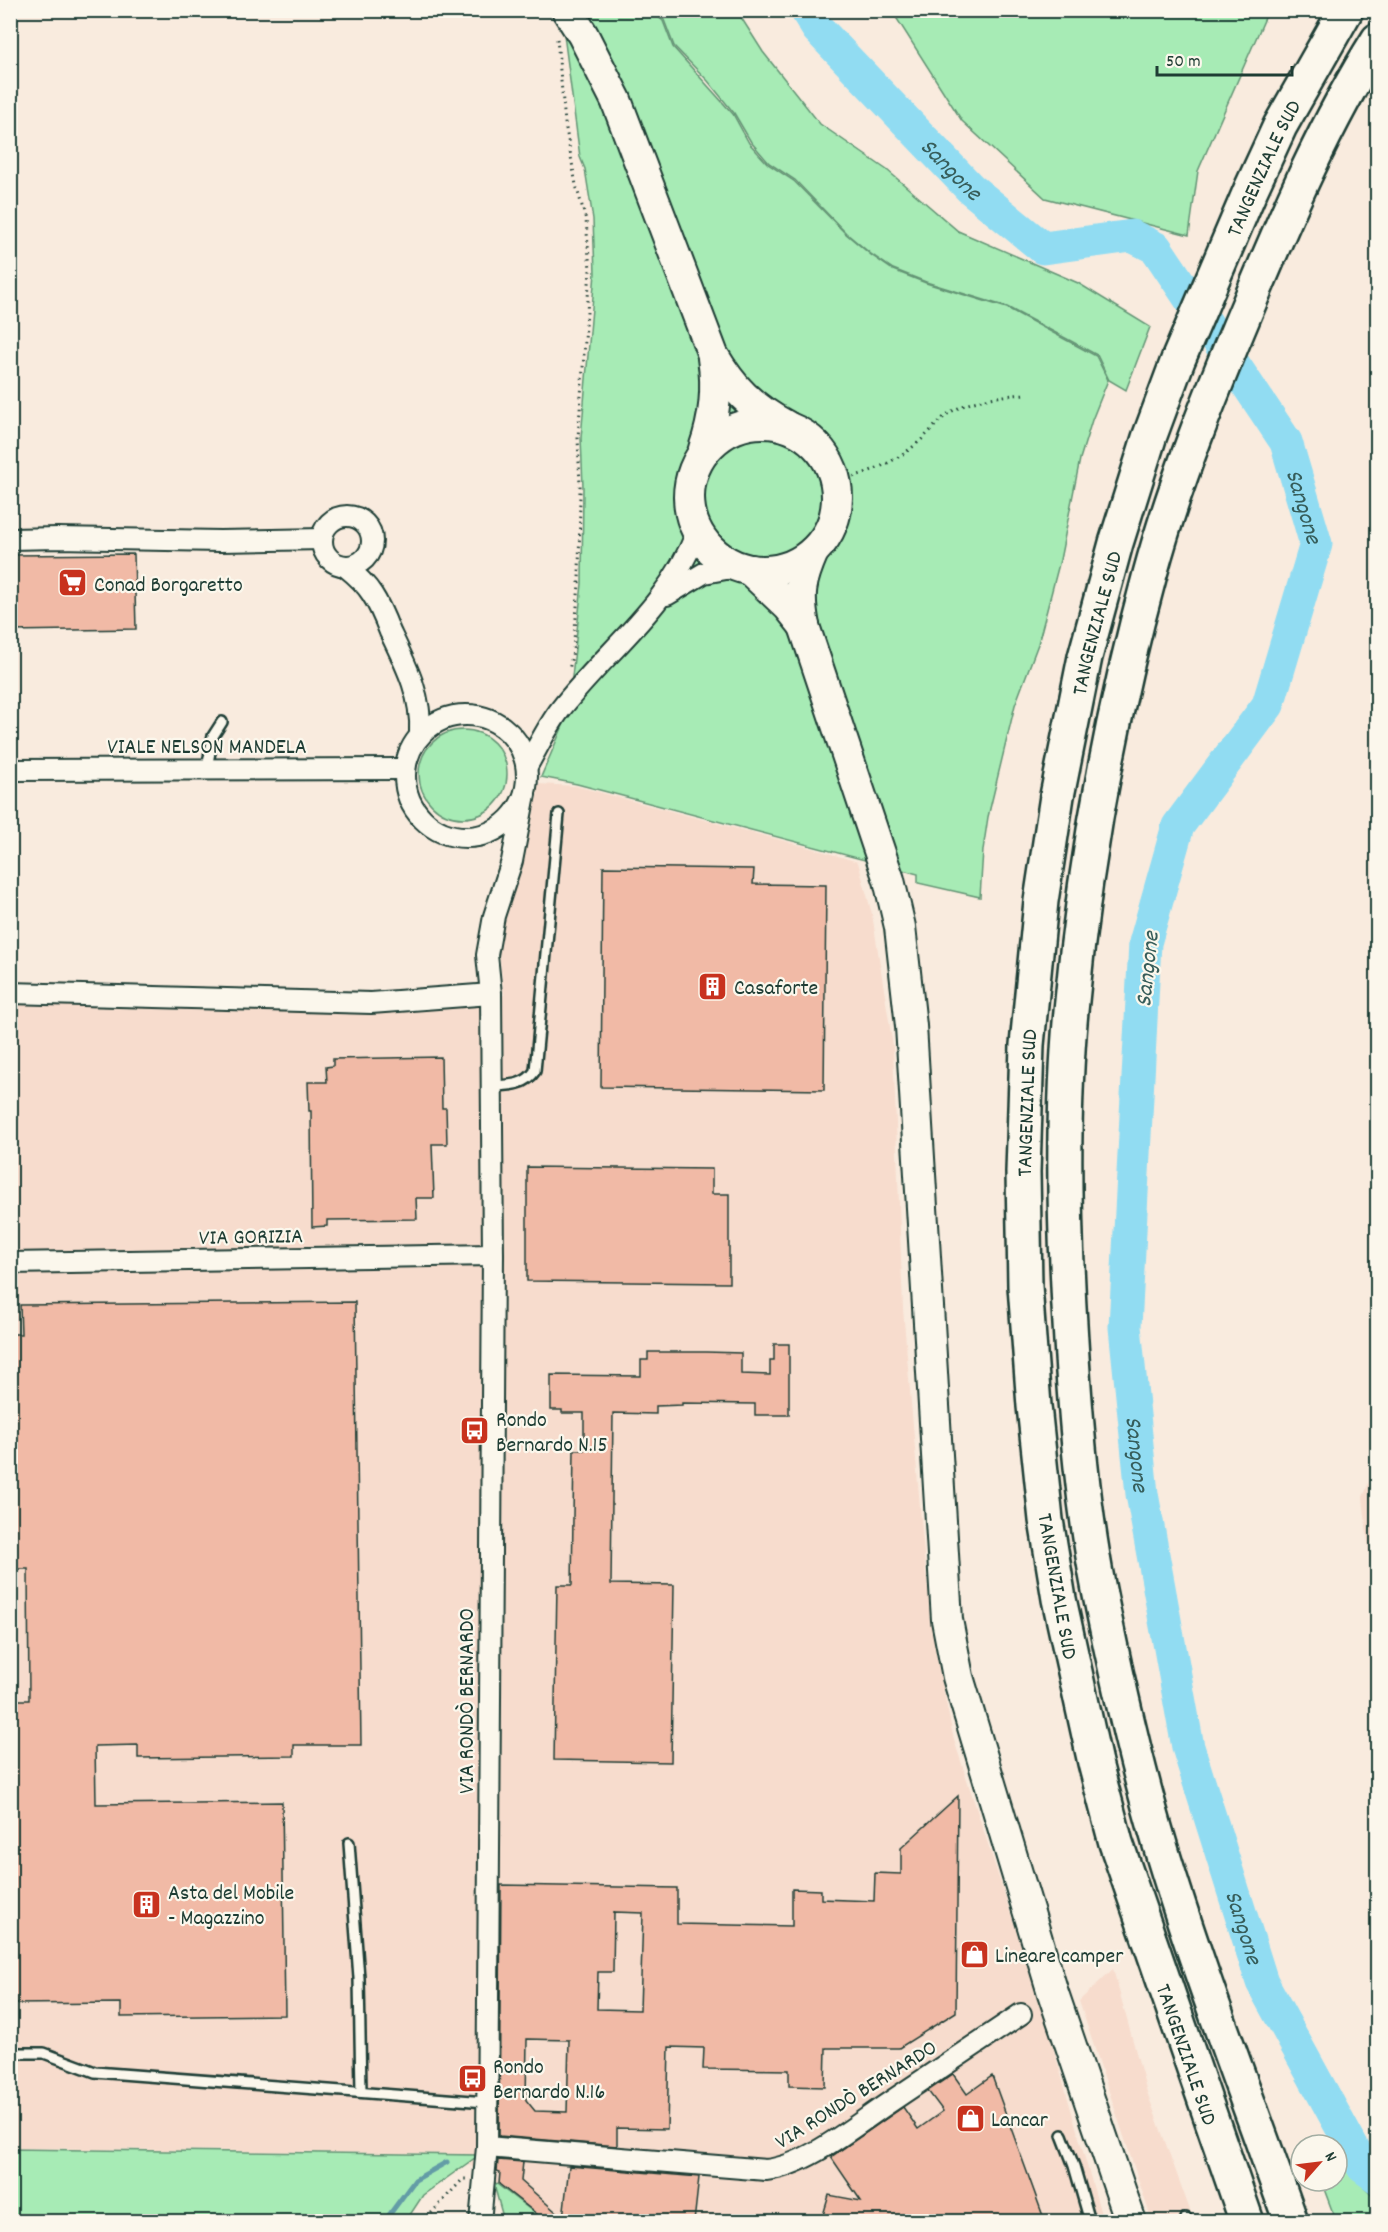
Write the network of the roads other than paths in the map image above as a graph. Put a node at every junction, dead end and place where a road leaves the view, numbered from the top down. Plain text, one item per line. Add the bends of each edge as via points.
1 (1346, 10) edge
2 (561, 22) edge
3 (1377, 40) edge
4 (713, 355) junction
5 (786, 426) junction
6 (705, 449) junction
7 (697, 532) junction
8 (10, 539) edge
9 (322, 539) junction
10 (813, 552) junction
11 (346, 567) junction
12 (744, 569) junction
13 (660, 600) junction
14 (804, 627) junction
15 (222, 722) dead end
16 (420, 733) junction
17 (527, 765) junction
18 (200, 768) junction
19 (404, 769) junction
20 (10, 770) edge
21 (525, 794) junction
22 (560, 814) dead end
23 (10, 993) edge
24 (491, 994) junction
25 (492, 1086) junction
26 (493, 1255) junction
27 (10, 1263) edge
28 (349, 1843) dead end
29 (1021, 2014) dead end
30 (10, 2053) edge
31 (361, 2092) junction
32 (486, 2102) junction
33 (1062, 2135) dead end
34 (487, 2147) junction
35 (1089, 2218) dead end
36 (480, 2222) edge
37 (1131, 2222) edge
38 (1247, 2222) edge
39 (1291, 2222) edge

1 - 38 highway, TANGENZIALE SUD via 1280,126 1227,244 1149,438 1116,543 1085,657 1057,796 1041,901 1027,1045 1025,1286 1046,1520 1059,1599 1116,1842
2 - 4 main road via 593,53 616,100
3 - 39 highway, TANGENZIALE SUD via 1299,186 1201,419 1151,569 1096,810 1070,1016 1065,1126 1065,1255 1074,1396 1098,1583 1138,1763 1161,1846
4 - 5 main road via 743,397
4 - 6 main road via 716,403
5 - 6 main road via 750,423 717,437
5 - 10 main road via 804,434 818,447 836,482 834,520
6 - 7 main road via 696,462 688,490 691,519
7 - 12 main road via 722,559
7 - 13 street via 689,553
8 - 9 street
9 - 11 street via 331,561
9 - 11 street via 336,519 352,516 366,525 372,548 362,562
10 - 12 main road via 790,566 770,571
10 - 14 main road via 802,578
11 - 16 street via 372,593 402,656 416,688
12 - 13 street via 719,568 704,573
12 - 14 main road via 788,606
13 - 17 street via 560,711
14 - 37 main road via 889,880 900,927 911,1026 952,1653 1053,1993
15 - 18 lane via 213,736 208,762
16 - 17 street via 453,715 491,719 507,729 519,744
16 - 19 street via 409,750
17 - 21 street
18 - 19 street, VIALE NELSON MANDELA
18 - 20 street, VIALE NELSON MANDELA
19 - 21 street via 412,807 425,822 460,837 480,836 498,829 514,814
21 - 24 street, VIA RONDÒ BERNARDO via 487,955
22 - 25 lane via 535,1071 523,1083
23 - 24 street via 371,1003
24 - 25 street, VIA RONDÒ BERNARDO
25 - 26 street, VIA RONDÒ BERNARDO
26 - 27 street, VIA GORIZIA
26 - 32 street, VIA RONDÒ BERNARDO
28 - 31 lane via 359,1978
29 - 34 street, VIA RONDÒ BERNARDO via 837,2138 781,2168 766,2170
30 - 31 lane via 44,2053 95,2072
31 - 32 lane
32 - 34 street, VIA RONDÒ BERNARDO
33 - 35 lane
34 - 36 street, VIA RONDÒ BERNARDO

